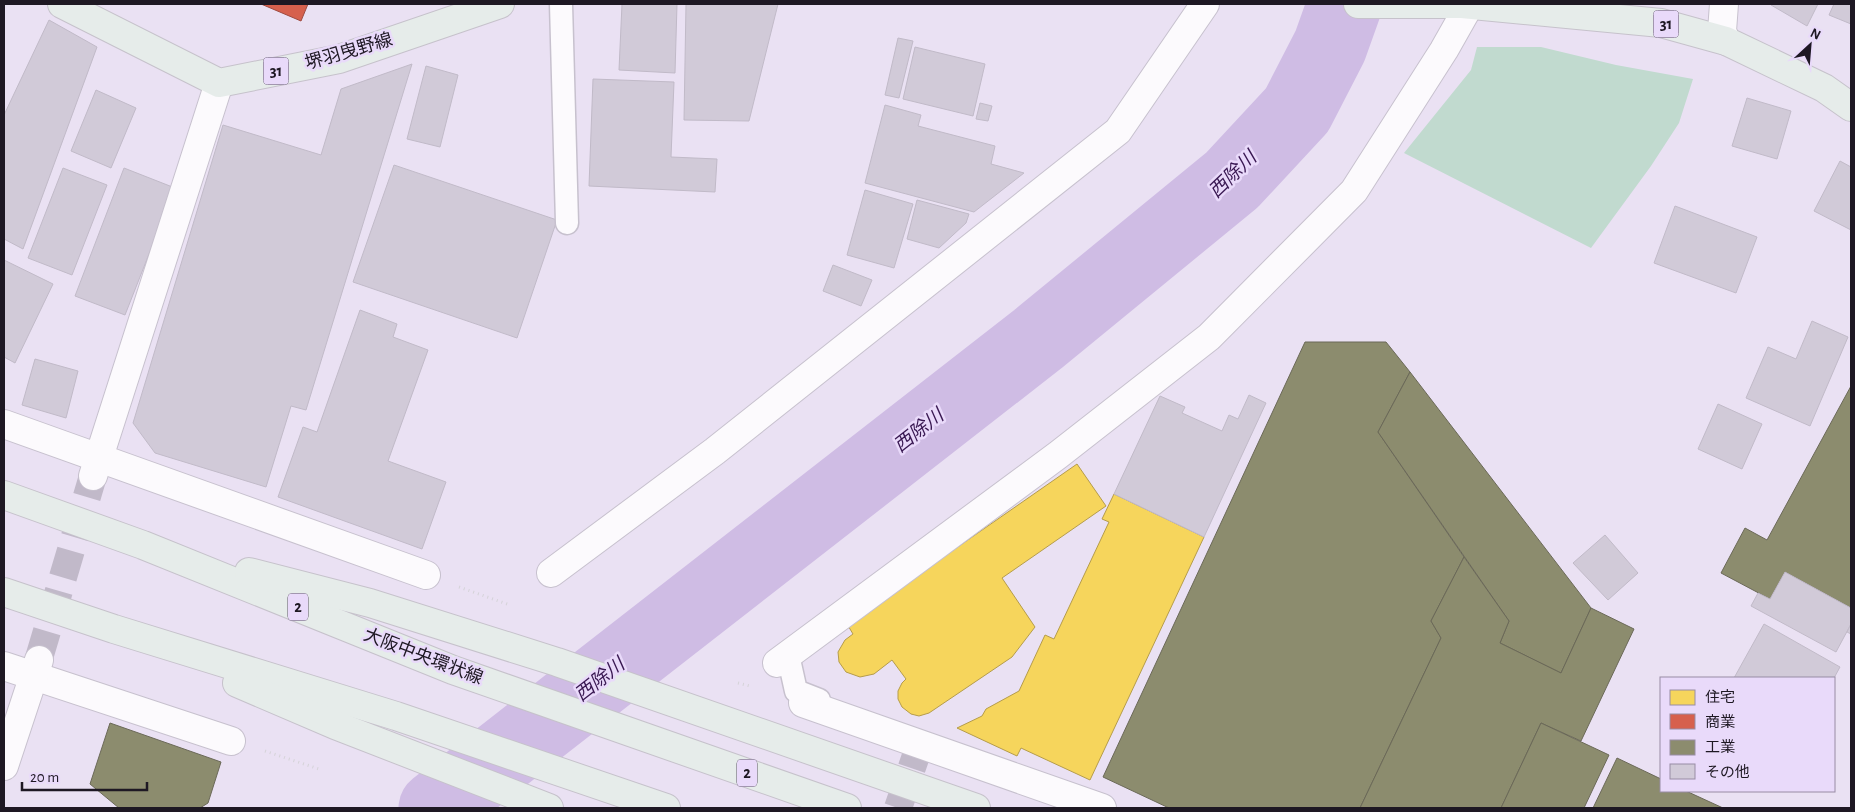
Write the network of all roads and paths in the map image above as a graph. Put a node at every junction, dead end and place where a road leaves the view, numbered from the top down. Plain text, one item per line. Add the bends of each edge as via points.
1 (62, 4) edge
2 (500, 4) edge
3 (562, 4) edge
4 (1205, 4) edge
5 (1358, 4) edge
6 (1442, 4) edge
7 (1466, 4) edge
8 (1724, 4) edge
9 (1726, 41) junction
10 (219, 83) junction
11 (1851, 107) edge
12 (567, 223) dead end
13 (4, 424) edge
14 (96, 467) junction
15 (4, 495) edge
16 (143, 545) junction
17 (551, 573) dead end
18 (426, 575) joint
19 (4, 592) edge
20 (510, 605) dead end
21 (114, 629) junction
22 (783, 659) joint
23 (4, 666) edge
24 (36, 667) junction
25 (810, 706) joint
26 (231, 741) joint
27 (4, 766) edge
28 (319, 769) dead end
29 (549, 808) edge
30 (666, 808) edge
31 (847, 808) edge
32 (976, 808) edge
33 (1102, 808) edge

1 - 10 main road
2 - 10 main road, 堺羽曳野線 / 31 via 339,59
3 - 12 lane
4 - 17 street via 1118,131 715,451
5 - 6 main road, 31
6 - 7 main road, 31
7 - 9 main road, 31 via 1661,23
7 - 22 street via 1444,50 1354,191 1209,337 1058,455
8 - 9 street via 1722,31
9 - 11 main road, 31 via 1824,88
10 - 14 street
13 - 14 street
14 - 18 street
15 - 16 main road, 大阪中央環状線 / 2
16 - 31 main road, 大阪中央環状線 / 2 via 453,670
16 - 32 main road via 370,603 489,640
18 - 20 path
19 - 21 main road
21 - 29 main road via 335,726
21 - 30 main road via 396,716
22 - 25 lane via 796,691 819,700
23 - 24 street
24 - 26 street
24 - 27 street
25 - 33 street
26 - 28 path

